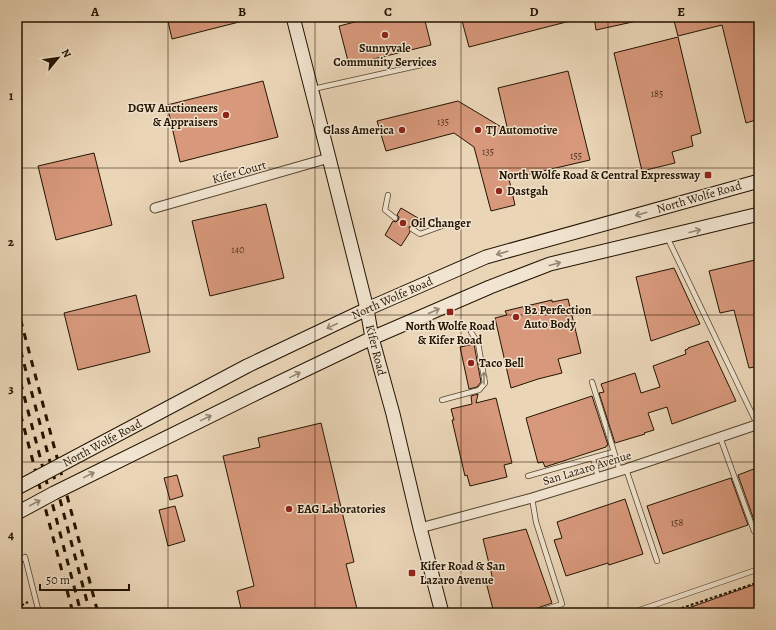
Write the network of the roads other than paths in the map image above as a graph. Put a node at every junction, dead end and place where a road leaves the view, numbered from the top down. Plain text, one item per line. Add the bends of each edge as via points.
1 (293, 17) edge
2 (421, 66) dead end
3 (312, 90) junction
4 (329, 158) junction
5 (759, 180) edge
6 (388, 195) dead end
7 (155, 208) dead end
8 (759, 214) edge
9 (395, 218) dead end
10 (450, 223) dead end
11 (412, 229) dead end
12 (667, 237) junction
13 (367, 309) junction
14 (471, 332) dead end
15 (372, 338) junction
16 (592, 382) dead end
17 (442, 400) dead end
18 (758, 424) edge
19 (720, 437) junction
20 (613, 452) junction
21 (593, 458) junction
22 (623, 470) junction
23 (528, 476) dead end
24 (598, 477) junction
25 (17, 488) edge
26 (532, 498) junction
27 (17, 513) edge
28 (420, 528) junction
29 (754, 531) dead end
30 (657, 561) dead end
31 (17, 562) edge
32 (759, 569) edge
33 (39, 613) edge
34 (442, 613) edge
35 (536, 613) edge
36 (631, 613) edge

1 - 3 main road, Kifer Road
2 - 3 lane
3 - 4 main road, Kifer Road
4 - 7 street, Kifer Court
4 - 13 main road, Kifer Road
5 -> 13 main road, North Wolfe Road via 486,257
6 - 9 lane via 385,210
12 -> 8 main road, North Wolfe Road
10 - 11 lane via 420,234
15 -> 12 main road, North Wolfe Road via 550,264
12 - 18 lane
13 - 15 main road, Kifer Road
13 -> 25 main road, North Wolfe Road, bridge via 247,366
17 -> 14 lane via 479,390 485,383 478,343
27 -> 15 main road, North Wolfe Road, bridge
15 - 28 main road, Kifer Road
16 - 20 lane
18 - 19 street, San Lazaro Avenue
19 - 22 street, San Lazaro Avenue
19 - 29 lane
20 - 21 lane
20 - 22 lane
21 - 23 lane
21 - 24 lane
22 - 24 street, San Lazaro Avenue
22 - 30 lane
24 - 26 street, San Lazaro Avenue
26 - 28 street, San Lazaro Avenue
26 - 35 lane via 536,522 562,604
28 - 34 main road, Kifer Road
31 - 33 lane via 25,557
32 - 36 lane

